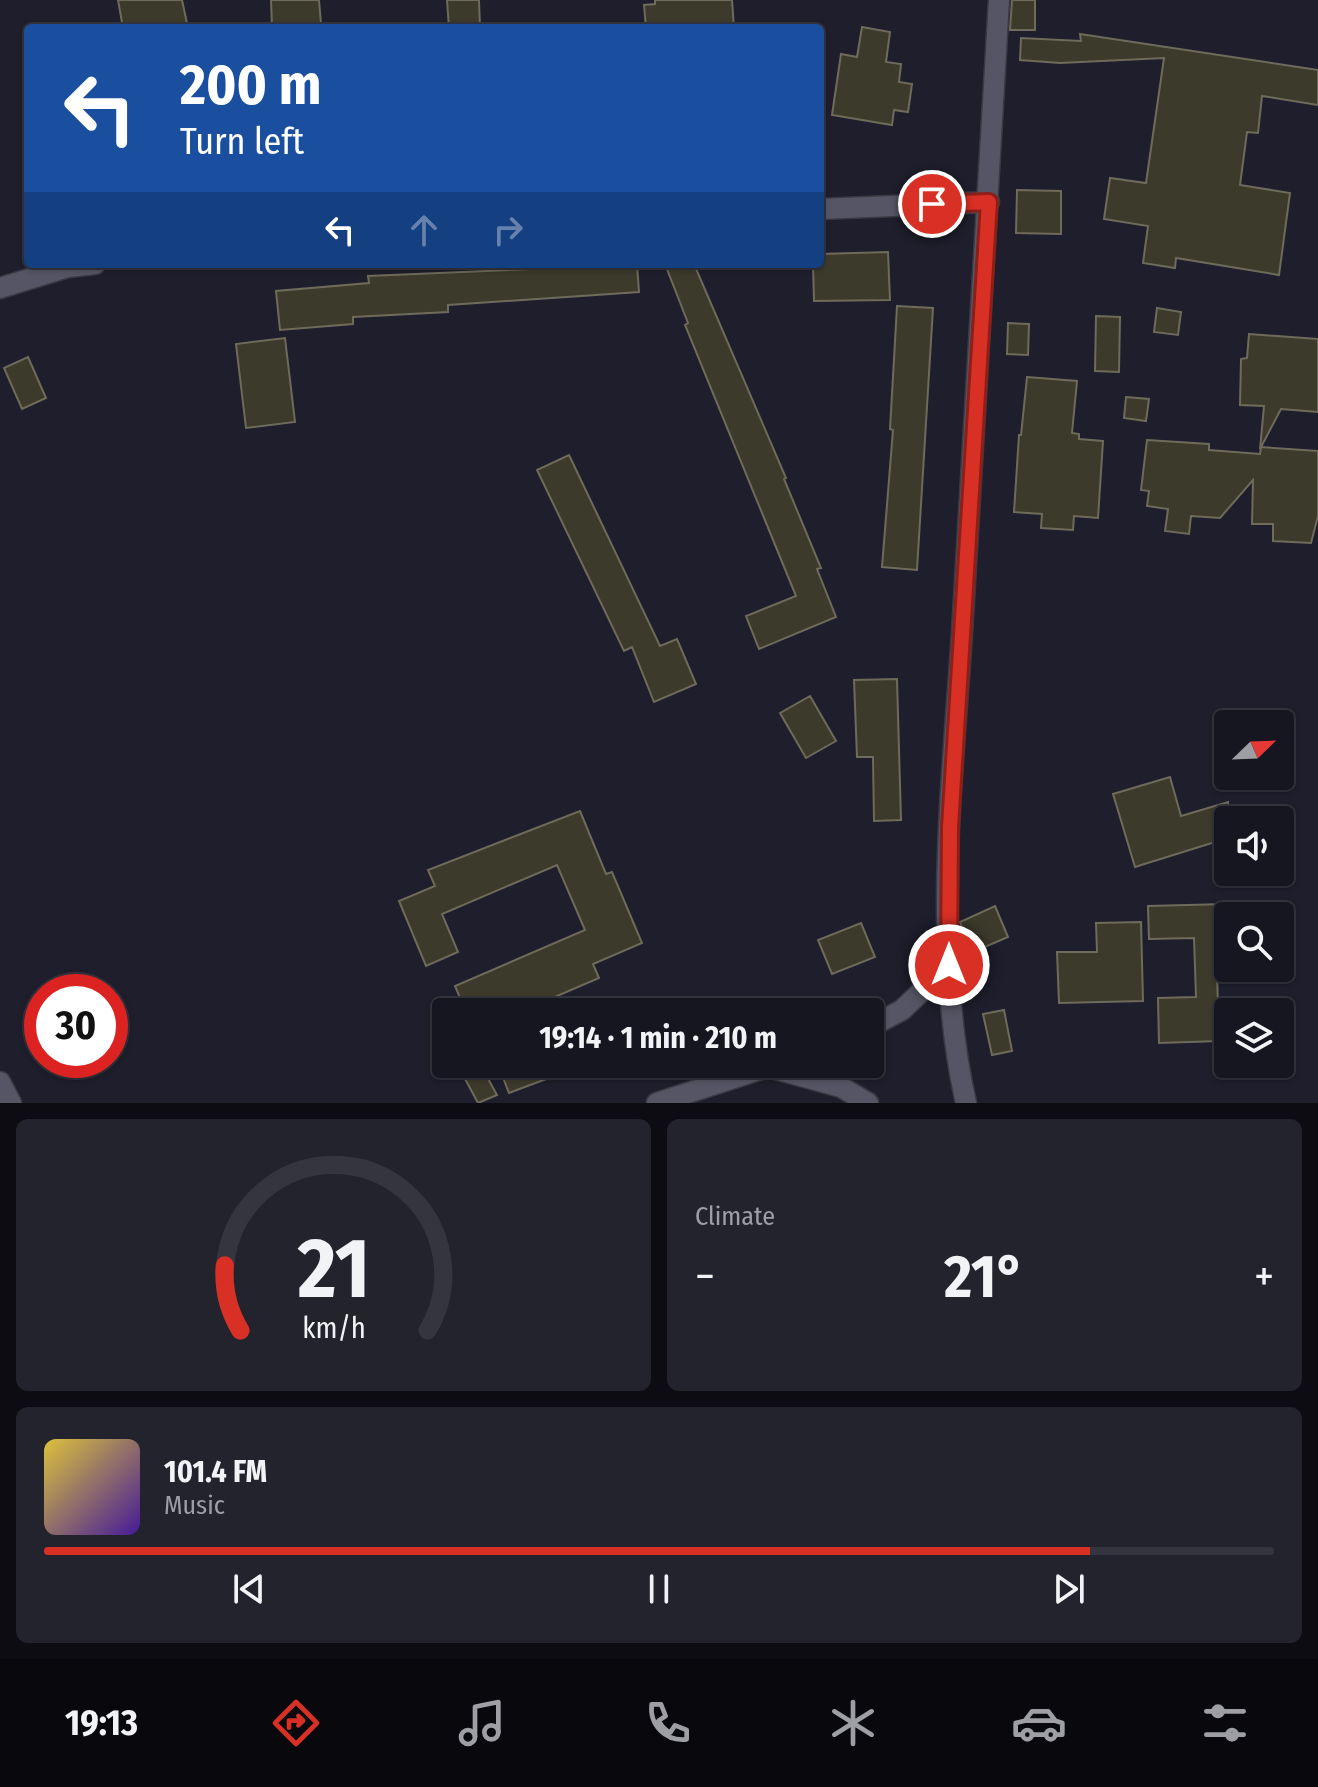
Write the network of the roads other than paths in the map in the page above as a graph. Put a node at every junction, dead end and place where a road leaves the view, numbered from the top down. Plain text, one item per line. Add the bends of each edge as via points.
1 (999, 0) edge
2 (989, 202) junction
3 (824, 209) edge
4 (65, 268) edge
5 (0, 288) edge
6 (949, 965) junction
7 (884, 1020) edge
8 (735, 1078) edge
9 (812, 1078) edge
10 (0, 1082) edge
11 (11, 1103) edge
12 (657, 1103) edge
13 (868, 1103) edge
14 (966, 1103) edge

1 - 2 street
2 - 3 street
2 - 6 street via 950,827
4 - 5 street
6 - 7 street via 902,1010
6 - 14 street via 953,1048
8 - 12 street
9 - 13 street
10 - 11 street

